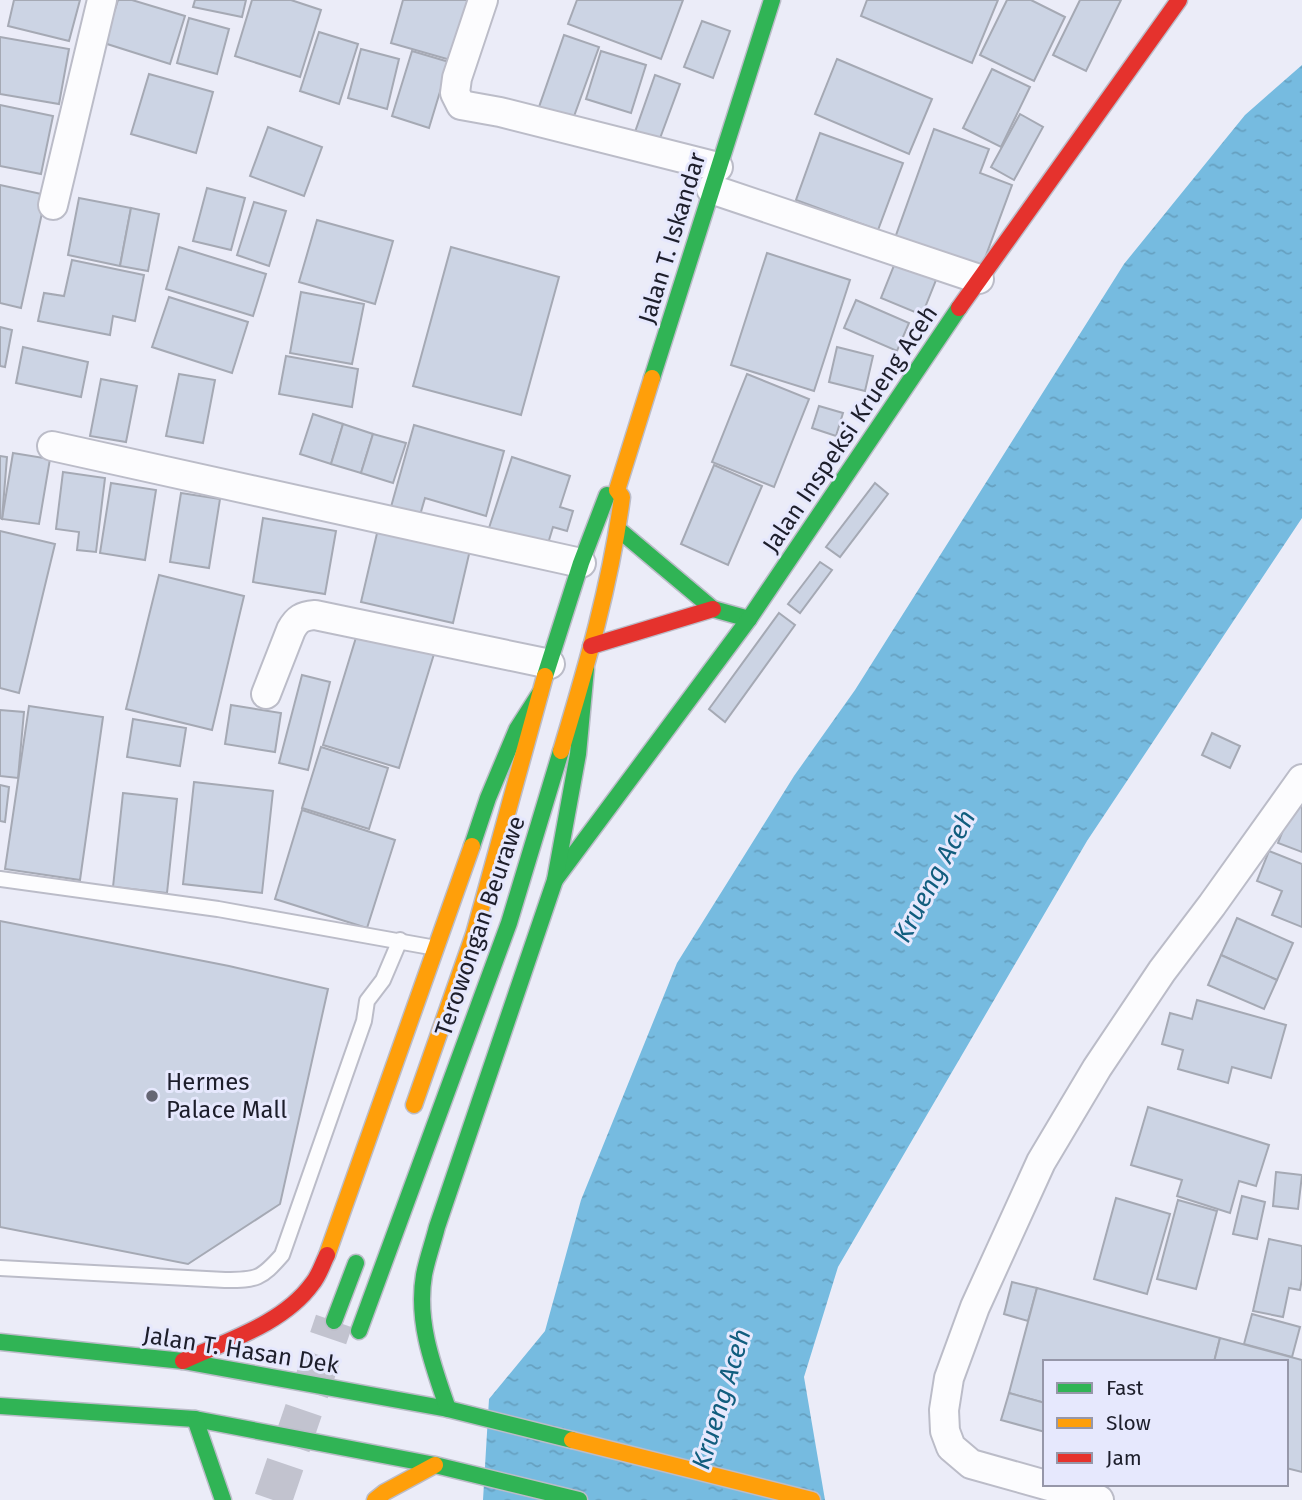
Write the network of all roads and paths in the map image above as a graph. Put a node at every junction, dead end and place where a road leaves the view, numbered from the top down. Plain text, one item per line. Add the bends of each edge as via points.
1 (102, 0) edge
2 (483, 0) edge
3 (772, 0) edge
4 (1179, 0) edge
5 (715, 178) junction
6 (53, 205) dead end
7 (979, 279) junction
8 (52, 446) dead end
9 (617, 490) junction
10 (595, 527) joint
11 (618, 529) junction
12 (581, 563) junction
13 (713, 609) junction
14 (749, 619) junction
15 (591, 646) junction
16 (550, 664) junction
17 (586, 669) junction
18 (540, 693) junction
19 (266, 694) dead end
20 (1302, 779) edge
21 (0, 879) edge
22 (555, 880) junction
23 (400, 940) junction
24 (437, 948) junction
25 (406, 1126) dead end
26 (361, 1250) dead end
27 (0, 1268) edge
28 (334, 1321) tunnel mouth
29 (359, 1331) dead end
30 (0, 1342) edge
31 (183, 1361) junction
32 (0, 1406) edge
33 (448, 1409) junction
34 (195, 1419) junction
35 (435, 1465) junction
36 (1043, 1484) edge
37 (1049, 1486) edge
38 (223, 1500) edge
39 (375, 1500) edge
40 (579, 1500) edge
41 (812, 1500) edge
42 (1099, 1500) edge

1 - 6 street
2 - 5 street via 457,78 455,93 461,104
3 - 5 street, Jalan T. Iskandar
4 - 7 street, Jalan Inspeksi Krueng Aceh
5 - 7 street
5 - 9 street, Jalan T. Iskandar
7 - 14 street, Jalan Inspeksi Krueng Aceh
8 - 12 street
9 - 10 street, Jalan T. Iskandar via 608,493
9 - 11 street, Jalan T. Iskandar via 622,497
10 - 12 street, Terowongan Beurawe
11 - 13 street
11 - 15 street, Terowongan Beurawe
12 - 16 street, Terowongan Beurawe
13 - 14 street
13 - 15 street
14 - 22 street, Jalan Inspeksi Krueng Aceh
15 - 17 street, Terowongan Beurawe
16 - 18 street, Terowongan Beurawe
16 - 19 street via 304,616 291,630
17 - 22 street via 578,754
17 - 29 street, Terowongan Beurawe via 509,923
18 - 24 street via 517,729 488,798
18 - 25 street, Terowongan Beurawe via 474,934
20 - 36 street via 1097,1068 1041,1162 975,1307 949,1378 944,1410 951,1447 971,1464
21 - 23 lane
22 - 33 street via 423,1280 425,1333
23 - 24 lane
23 - 27 lane via 383,980 367,1001 364,1021 282,1255 266,1273 248,1280 225,1280
24 - 31 street via 327,1253 310,1287 288,1307
26 - 28 street
30 - 31 street, Jalan T. Hasan Dek
31 - 33 street, Jalan T. Hasan Dek
32 - 34 street
33 - 41 street, Jalan T. Hasan Dek
34 - 35 street
34 - 38 street
35 - 39 street
35 - 40 street
37 - 42 street

